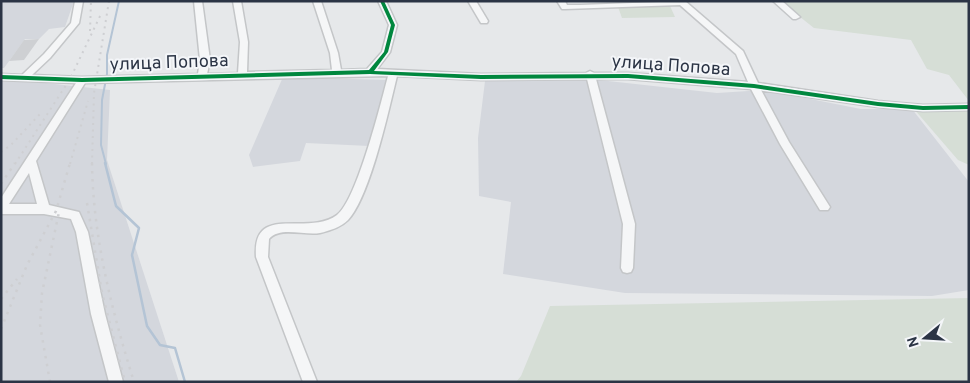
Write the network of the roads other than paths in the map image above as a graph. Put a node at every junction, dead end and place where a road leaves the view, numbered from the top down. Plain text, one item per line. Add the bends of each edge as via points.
1 (79, 1) edge
2 (198, 1) edge
3 (237, 1) edge
4 (317, 1) edge
5 (382, 1) edge
6 (472, 1) edge
7 (561, 1) edge
8 (777, 1) edge
9 (632, 2) edge
10 (681, 2) edge
11 (796, 17) dead end
12 (484, 21) dead end
13 (370, 72) junction
14 (394, 73) junction
15 (337, 74) junction
16 (590, 74) junction
17 (242, 75) junction
18 (202, 76) junction
19 (1, 77) edge
20 (24, 78) junction
21 (82, 80) junction
22 (754, 86) junction
23 (969, 107) edge
24 (31, 161) junction
25 (824, 207) dead end
26 (44, 208) junction
27 (1, 209) edge
28 (627, 268) dead end
29 (116, 382) edge
30 (310, 382) edge

1 - 20 street via 75,22
2 - 18 street via 205,60
3 - 17 street via 244,42
4 - 15 street via 334,53
5 - 13 street via 392,25 386,52
6 - 12 street
7 - 9 street via 565,7 596,9
8 - 11 street
9 - 10 street
10 - 22 street via 740,53
13 - 14 street, улица Попова
13 - 15 street, улица Попова
14 - 16 street, улица Попова via 481,77
14 - 30 street via 368,164 346,216 314,229 273,228 262,240 262,257
15 - 17 street, улица Попова
16 - 22 street, улица Попова
16 - 28 street via 629,224
17 - 18 street, улица Попова
18 - 21 street, улица Попова
19 - 20 street, улица Попова
20 - 21 street, улица Попова
21 - 24 street
22 - 23 street, улица Попова via 878,104 922,108
22 - 25 street
24 - 26 street
24 - 27 street
26 - 27 street
26 - 29 street via 75,215 82,232 98,314

